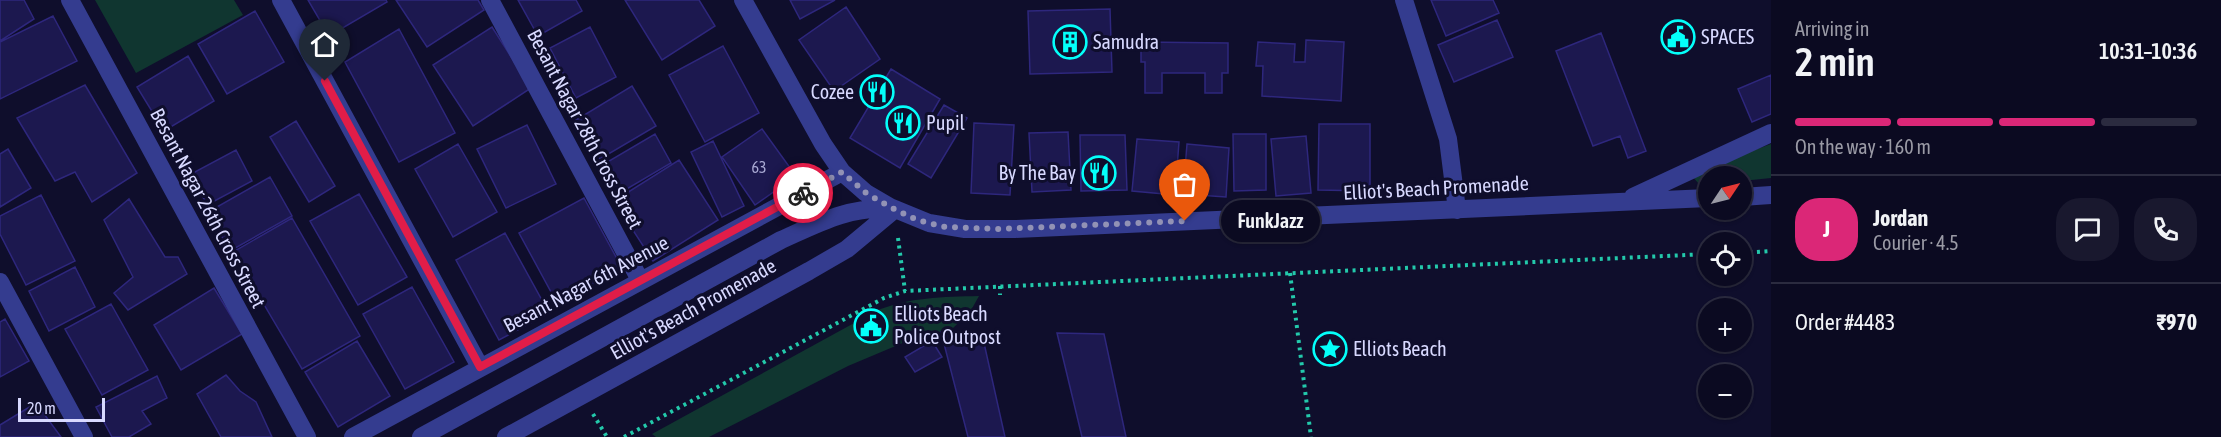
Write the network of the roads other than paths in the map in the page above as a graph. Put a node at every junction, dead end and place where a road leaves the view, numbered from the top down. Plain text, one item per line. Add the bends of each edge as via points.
1 (70, 0) edge
2 (281, 0) edge
3 (490, 0) edge
4 (743, 0) edge
5 (1404, 0) edge
6 (1771, 133) edge
7 (842, 172) junction
8 (1771, 195) edge
9 (1752, 196) edge
10 (1698, 198) edge
11 (1623, 202) junction
12 (895, 209) junction
13 (1457, 210) junction
14 (640, 280) junction
15 (0, 282) edge
16 (6, 307) edge
17 (480, 367) junction
18 (84, 437) edge
19 (307, 437) edge
20 (352, 437) edge
21 (421, 437) edge
22 (506, 437) edge

1 - 19 street, Besant Nagar 26th Cross Street
2 - 17 street
3 - 14 street, Besant Nagar 28th Cross Street
4 - 7 street
5 - 13 street via 1448,139
6 - 11 street, Elliot's Beach Promenade
7 - 12 street via 866,193
7 - 14 street, Besant Nagar 6th Avenue
8 - 9 street
10 - 11 street, Elliot's Beach Promenade
11 - 13 street, Elliot's Beach Promenade
12 - 13 street, Elliot's Beach Promenade via 945,227 999,229
12 - 21 street, Elliot's Beach Promenade via 870,207 841,213 781,240
12 - 22 street, Elliot's Beach Promenade via 847,249
14 - 17 street, Besant Nagar 6th Avenue
15 - 16 street
16 - 18 street
17 - 20 street, Besant Nagar 6th Avenue

